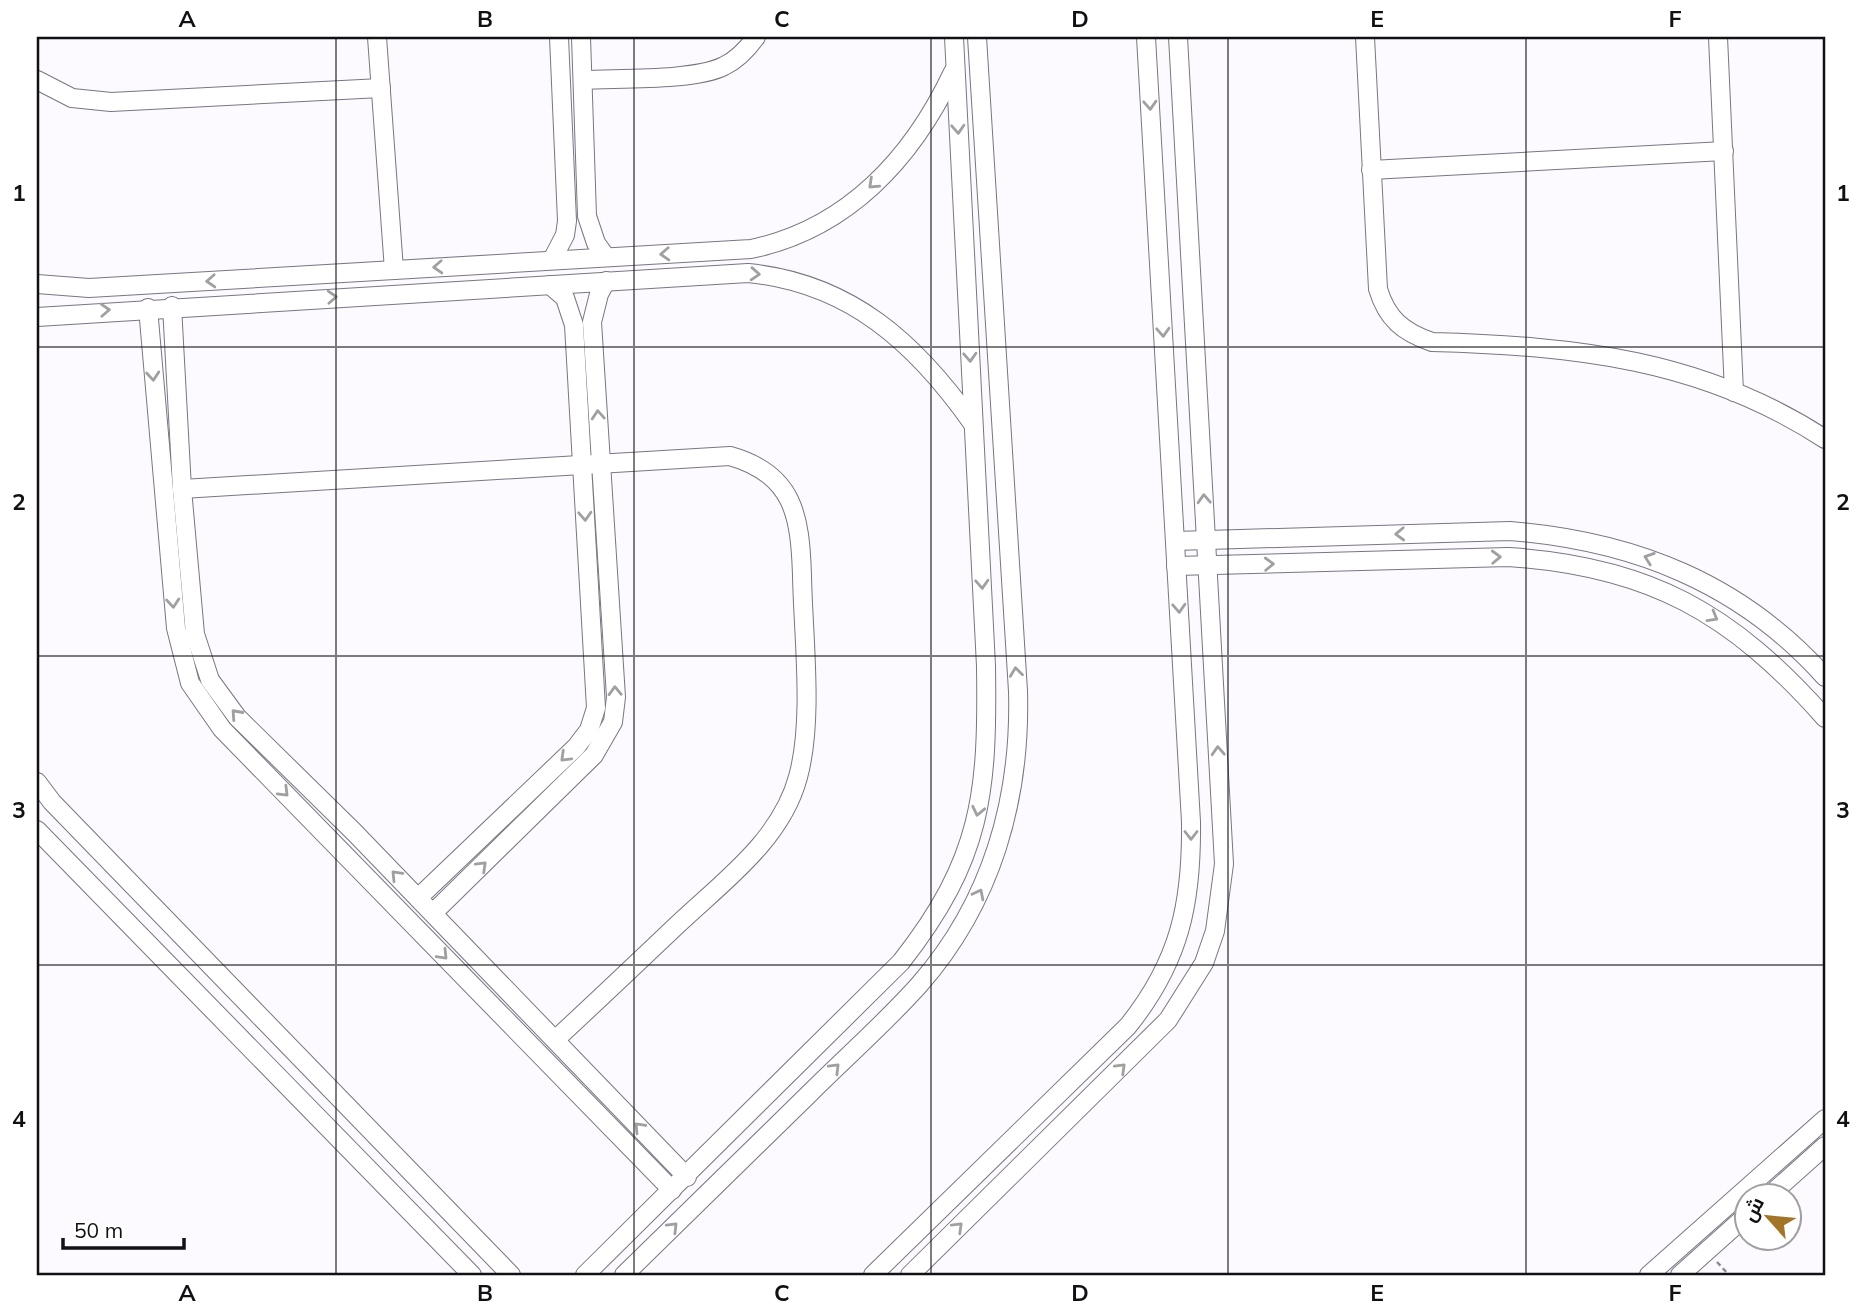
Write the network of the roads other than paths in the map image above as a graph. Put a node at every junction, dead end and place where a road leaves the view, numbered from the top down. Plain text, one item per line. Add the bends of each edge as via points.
1 (377, 37) edge
2 (559, 37) edge
3 (581, 37) edge
4 (756, 37) edge
5 (954, 37) edge
6 (977, 37) edge
7 (1146, 37) edge
8 (1178, 37) edge
9 (1364, 37) edge
10 (1718, 37) edge
11 (955, 69) junction
12 (37, 80) edge
13 (583, 80) junction
14 (381, 88) junction
15 (1724, 151) junction
16 (1371, 170) junction
17 (606, 257) junction
18 (552, 260) junction
19 (394, 270) junction
20 (606, 281) junction
21 (37, 284) edge
22 (550, 285) junction
23 (172, 306) junction
24 (148, 308) junction
25 (37, 317) edge
26 (1734, 392) junction
27 (974, 425) junction
28 (1825, 439) edge
29 (601, 464) junction
30 (582, 465) junction
31 (182, 489) junction
32 (1175, 541) junction
33 (1206, 541) junction
34 (1176, 566) junction
35 (1208, 566) junction
36 (1825, 677) edge
37 (1825, 718) edge
38 (37, 782) edge
39 (37, 830) edge
40 (418, 898) junction
41 (433, 913) junction
42 (555, 1040) junction
43 (1825, 1119) edge
44 (1825, 1146) edge
45 (687, 1177) junction
46 (1785, 1182) edge
47 (673, 1190) junction
48 (1732, 1229) edge
49 (472, 1275) edge
50 (511, 1275) edge
51 (585, 1275) edge
52 (624, 1275) edge
53 (873, 1275) edge
54 (910, 1275) edge
55 (1649, 1275) edge
56 (1680, 1275) edge

1 - 14 street
2 - 18 street via 567,221
3 - 13 street
4 - 13 street via 724,66 703,73
5 - 11 street
52 -> 6 street via 919,985 958,932 984,885 1009,810 1019,731 1018,691
7 -> 32 street
33 -> 8 street
9 - 16 street
10 - 15 street
11 -> 17 street via 937,106 900,158 856,200 807,232 751,248
11 -> 27 street
12 - 14 street via 72,97 102,102
13 - 17 street via 587,216
14 - 19 street
15 - 16 street
15 - 26 street
16 - 26 street via 1378,289 1396,324 1412,335 1432,342 1569,349 1632,359
17 - 18 street
18 -> 19 street
19 -> 21 street via 89,288
20 - 22 street
20 -> 27 street via 748,273 808,284 845,300 895,335 951,392
29 -> 20 street via 592,323
23 -> 22 street
22 - 30 street via 565,298 573,316
23 - 24 street
23 - 31 street
25 -> 24 street
24 -> 47 street via 176,628 190,683 204,707
26 - 28 street
27 -> 45 street via 987,722 980,804 971,844 933,922 901,962
29 - 30 street
41 -> 29 street via 594,755 612,722 616,697
29 - 42 street via 730,456 750,461 782,486 793,504 801,541 804,742 789,803 762,845
30 - 31 street
30 -> 40 street via 597,696 593,720 576,747
40 -> 31 street via 237,717 210,680 195,634
32 - 33 street
32 - 34 street
33 - 35 street
36 -> 33 street via 1781,634 1718,589 1651,558 1605,544 1510,531
34 - 35 street
34 -> 53 street via 1192,866 1179,936 1167,968 1128,1026
35 -> 37 street via 1508,556 1600,568 1644,582 1725,624 1762,652
54 -> 35 street via 1168,1020 1204,962 1222,898 1224,864
38 - 50 street via 52,803
39 - 49 street
40 - 41 street
41 - 42 street
45 -> 42 street
43 - 55 street
44 - 46 street
45 - 47 street
47 - 51 street
48 - 56 street

